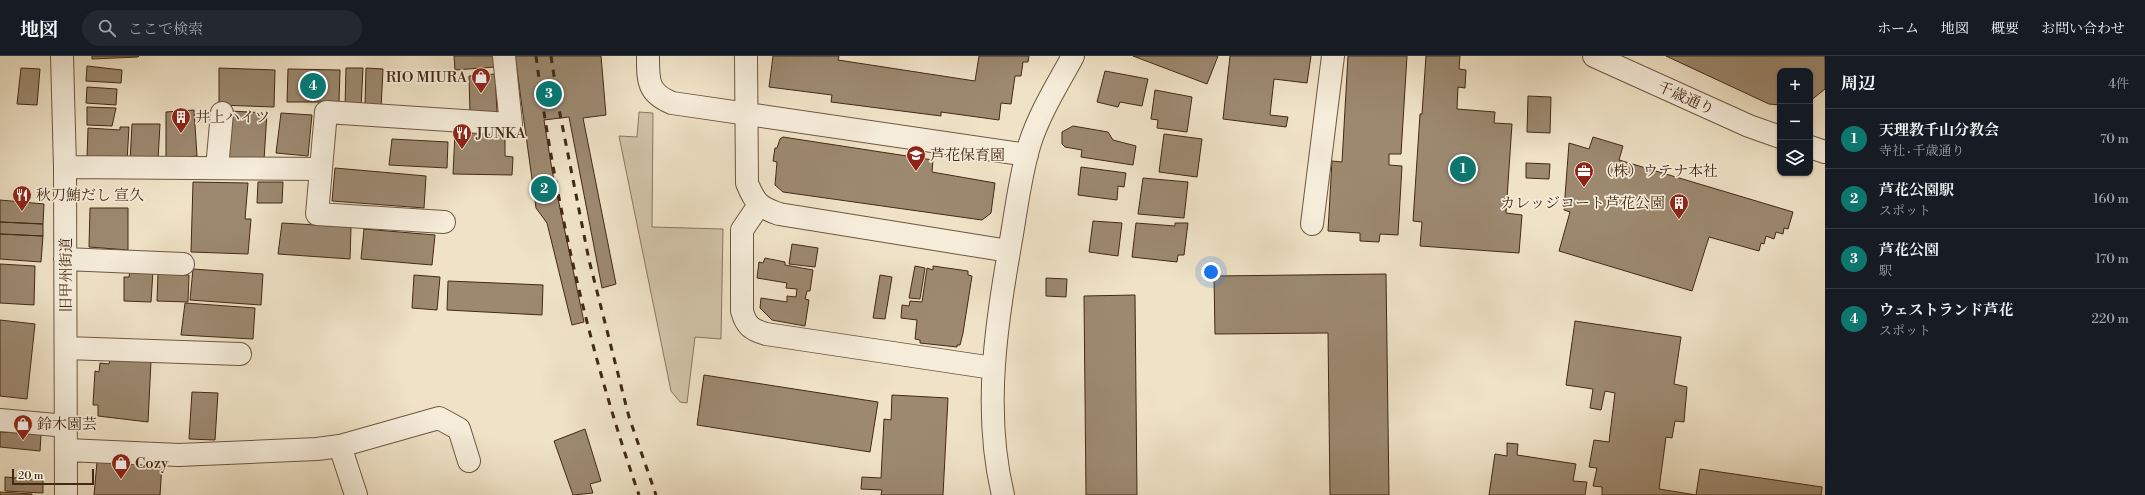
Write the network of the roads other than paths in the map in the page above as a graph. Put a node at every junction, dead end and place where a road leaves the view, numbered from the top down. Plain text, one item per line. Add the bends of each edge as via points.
1 (62, 56) edge
2 (504, 56) edge
3 (648, 56) edge
4 (746, 56) edge
5 (1073, 56) edge
6 (1333, 56) edge
7 (1595, 56) edge
8 (222, 113) dead end
9 (747, 113) junction
10 (1777, 136) edge
11 (1813, 148) edge
12 (1825, 152) edge
13 (1027, 155) junction
14 (65, 167) junction
15 (217, 168) junction
16 (321, 169) junction
17 (762, 207) junction
18 (444, 222) dead end
19 (1312, 224) dead end
20 (1009, 251) junction
21 (66, 258) junction
22 (182, 264) dead end
23 (66, 348) junction
24 (240, 354) dead end
25 (993, 368) junction
26 (0, 420) edge
27 (67, 426) junction
28 (340, 446) junction
29 (67, 450) junction
30 (469, 461) dead end
31 (66, 495) edge
32 (356, 495) edge
33 (1003, 495) edge

1 - 14 street, 旧甲州街道
2 - 16 street via 511,124 326,112
3 - 9 street via 648,76 652,89 660,98 672,103
4 - 9 street
5 - 13 street via 1049,97
6 - 19 street
7 - 10 street, 千歳通り via 1742,123
8 - 15 street
9 - 13 street
9 - 17 street via 747,183 754,198
11 - 12 street
13 - 20 street
14 - 15 street
14 - 21 street, 旧甲州街道
15 - 16 street
16 - 18 street via 318,214
17 - 20 street via 779,214
17 - 25 street via 742,230 742,311 745,322 752,330
20 - 25 street
21 - 22 street
21 - 23 street, 旧甲州街道
23 - 24 street
23 - 27 street, 旧甲州街道
25 - 33 street via 992,430
26 - 27 street
27 - 29 street, 旧甲州街道
28 - 29 street via 179,455
28 - 30 street via 439,418 459,428
28 - 32 street
29 - 31 street, 旧甲州街道

